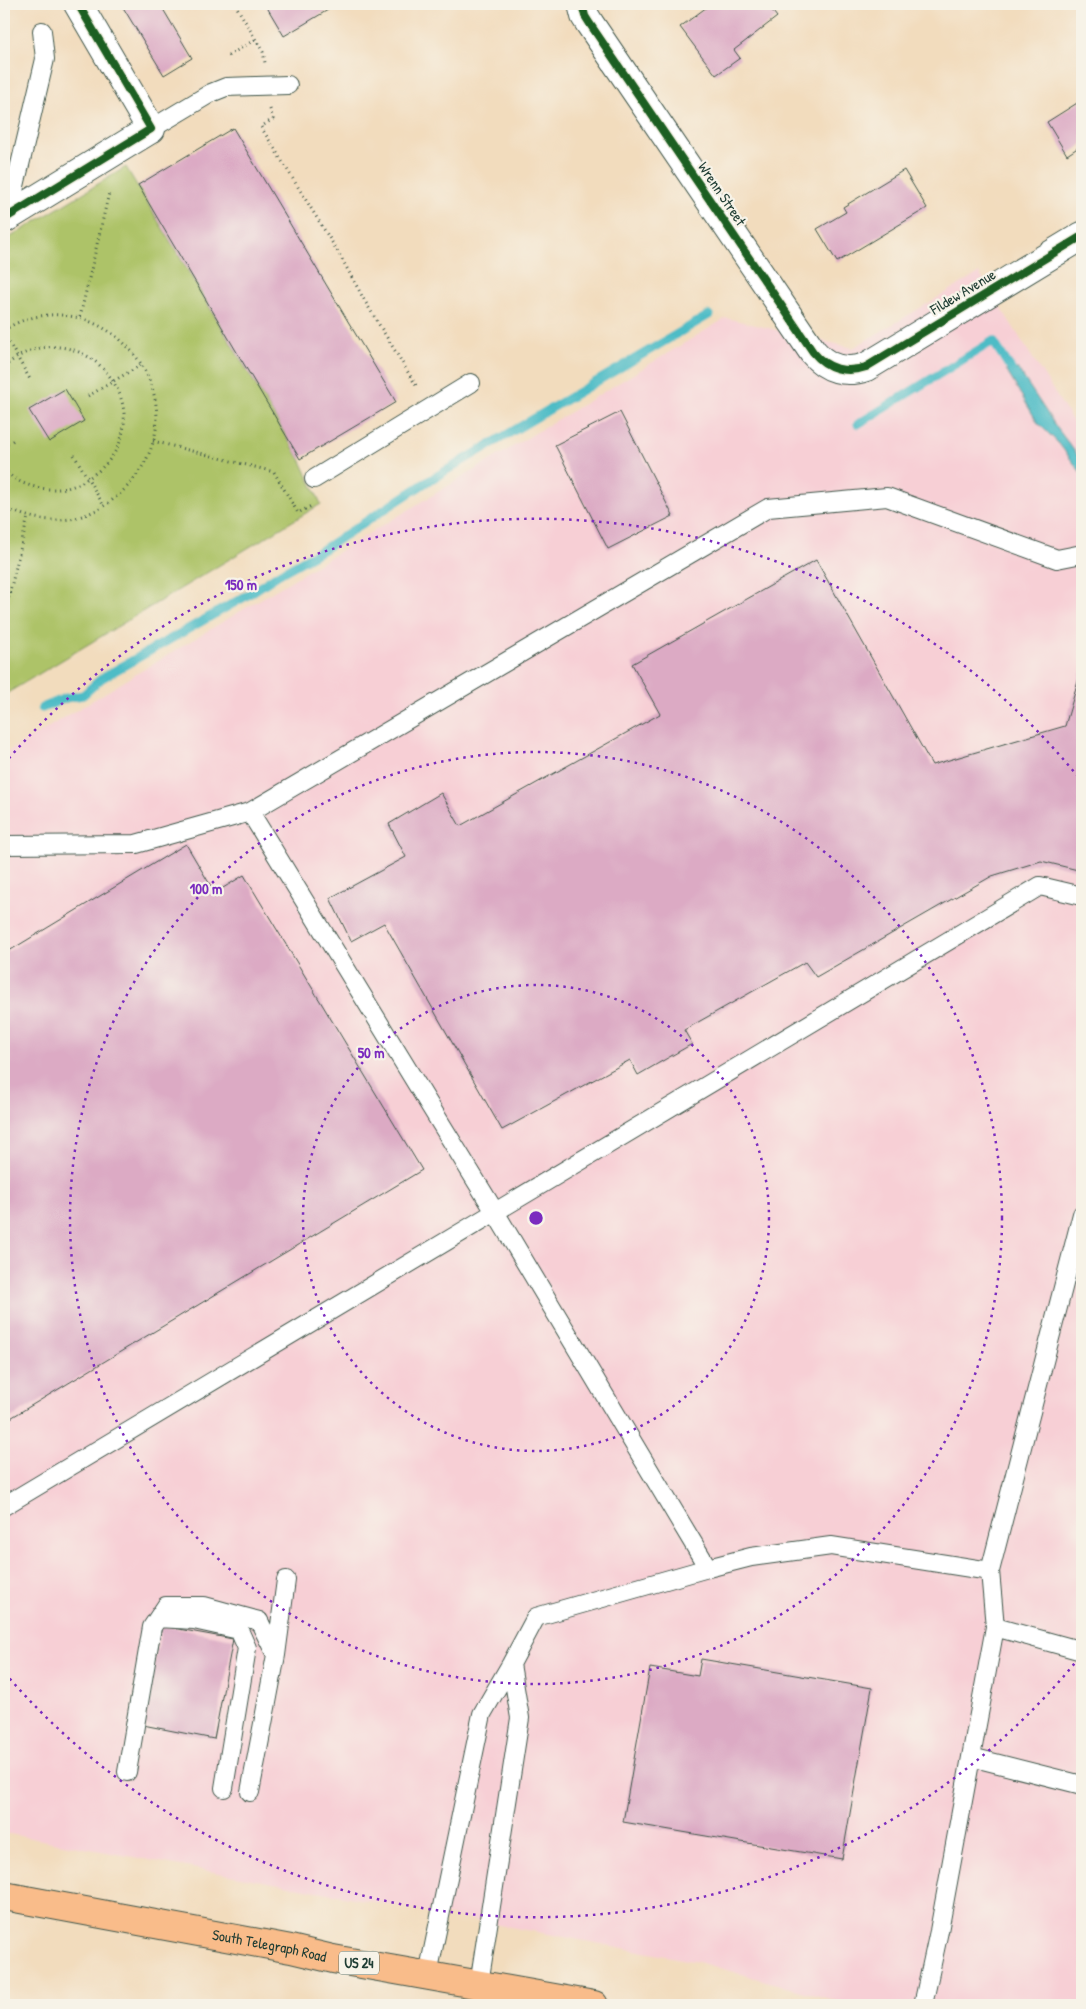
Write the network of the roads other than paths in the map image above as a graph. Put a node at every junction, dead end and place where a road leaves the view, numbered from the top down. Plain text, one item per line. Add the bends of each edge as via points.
1 (78, 4) edge
2 (583, 6) edge
3 (42, 31) dead end
4 (288, 86) dead end
5 (151, 129) junction
6 (7, 216) edge
7 (1082, 236) edge
8 (858, 370) joint
9 (471, 383) dead end
10 (314, 479) dead end
11 (1082, 554) edge
12 (250, 812) junction
13 (4, 845) edge
14 (1082, 896) edge
15 (495, 1212) junction
16 (1082, 1214) edge
17 (4, 1506) edge
18 (708, 1568) junction
19 (990, 1571) junction
20 (286, 1580) dead end
21 (158, 1618) junction
22 (995, 1627) junction
23 (1082, 1651) edge
24 (276, 1655) junction
25 (511, 1664) junction
26 (971, 1758) junction
27 (128, 1772) dead end
28 (1082, 1785) edge
29 (224, 1788) dead end
30 (250, 1792) dead end
31 (4, 1896) edge
32 (428, 1974) junction
33 (477, 1994) edge
34 (594, 2005) edge
35 (923, 2005) edge

1 - 5 street
2 - 8 street, Wrenn Street via 590,24 813,352 824,364 845,371
3 - 6 lane via 45,60
4 - 5 lane via 226,87
5 - 6 street
7 - 8 street, Fildew Avenue
9 - 10 lane
11 - 12 lane via 1057,559 887,497 768,508
12 - 13 lane via 136,844
12 - 15 lane
14 - 15 lane via 1040,886
15 - 17 lane
15 - 18 lane
16 - 19 lane
18 - 19 lane via 751,1557 831,1546
18 - 25 lane via 536,1617
19 - 22 lane
20 - 24 lane
21 - 24 lane via 166,1606 204,1606 258,1621
21 - 27 lane via 152,1627
21 - 29 lane via 194,1620 239,1630 247,1648
22 - 23 lane
22 - 26 lane
24 - 30 lane
25 - 32 lane via 482,1714
25 - 33 lane via 520,1718
26 - 28 lane
26 - 35 lane
31 - 32 highway, South Telegraph Road / US 24
32 - 33 highway, South Telegraph Road / US 24
33 - 34 highway, South Telegraph Road / US 24

